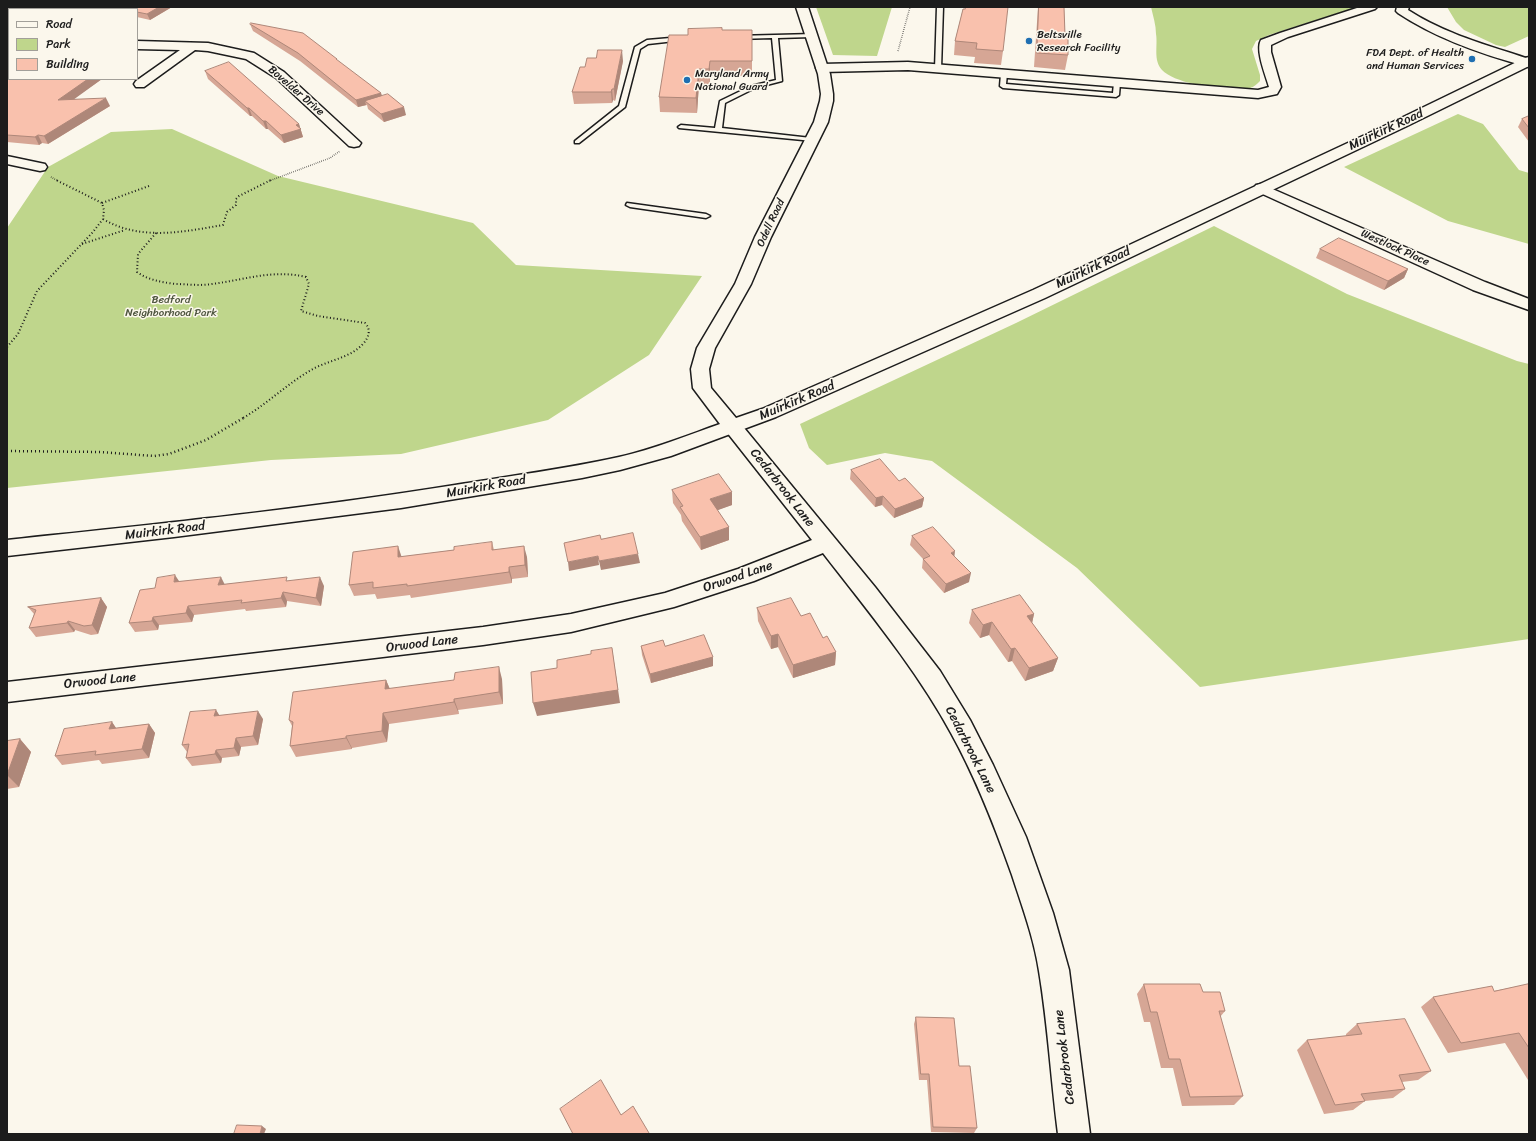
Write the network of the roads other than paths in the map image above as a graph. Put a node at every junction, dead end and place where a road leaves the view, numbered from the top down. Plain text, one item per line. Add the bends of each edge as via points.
1 (802, 7) edge
2 (940, 7) edge
3 (1371, 7) edge
4 (1403, 7) edge
5 (1414, 7) edge
6 (1438, 30) junction
7 (812, 35) junction
8 (775, 36) junction
9 (729, 38) edge
10 (690, 39) edge
11 (138, 45) edge
12 (193, 46) junction
13 (1528, 62) edge
14 (822, 68) junction
15 (938, 69) junction
16 (140, 84) dead end
17 (681, 127) dead end
18 (718, 130) junction
19 (811, 140) junction
20 (354, 142) road end
21 (577, 142) dead end
22 (7, 160) edge
23 (40, 167) road end
24 (1261, 188) junction
25 (630, 206) dead end
26 (706, 216) dead end
27 (1529, 305) edge
28 (733, 427) junction
29 (826, 543) junction
30 (7, 548) edge
31 (7, 692) edge
32 (1074, 1134) edge

1 - 7 street, Odell Road
2 - 15 lane
3 - 15 street via 1265,43 1275,87 1272,91 1258,94
4 - 6 street via 1402,11 1418,22
5 - 6 street
6 - 13 street via 1481,49
7 - 8 lane
7 - 14 street, Odell Road
8 - 9 lane
8 - 18 lane via 779,81 753,87 722,102
10 - 21 lane via 647,42 637,48 622,107
11 - 12 street, Bovelder Drive
12 - 16 street
12 - 20 street, Bovelder Drive via 238,52 260,61 280,75
13 - 24 street, Muirkirk Road
14 - 15 street via 902,66
14 - 19 street, Odell Road via 826,81 826,100 821,122
17 - 18 lane
18 - 19 lane
19 - 28 street, Odell Road via 743,284 706,348 700,369 702,388
22 - 23 street
24 - 27 street, Westlock Place via 1479,286
24 - 28 street, Muirkirk Road via 1018,303 776,411
25 - 26 lane
28 - 29 street, Cedarbrook Lane
28 - 30 street, Muirkirk Road via 620,463 423,498 174,530
29 - 31 street, Orwood Lane via 746,575 666,601 571,623 475,637
29 - 32 street, Cedarbrook Lane via 931,678 984,773 1012,837 1039,913 1054,970

